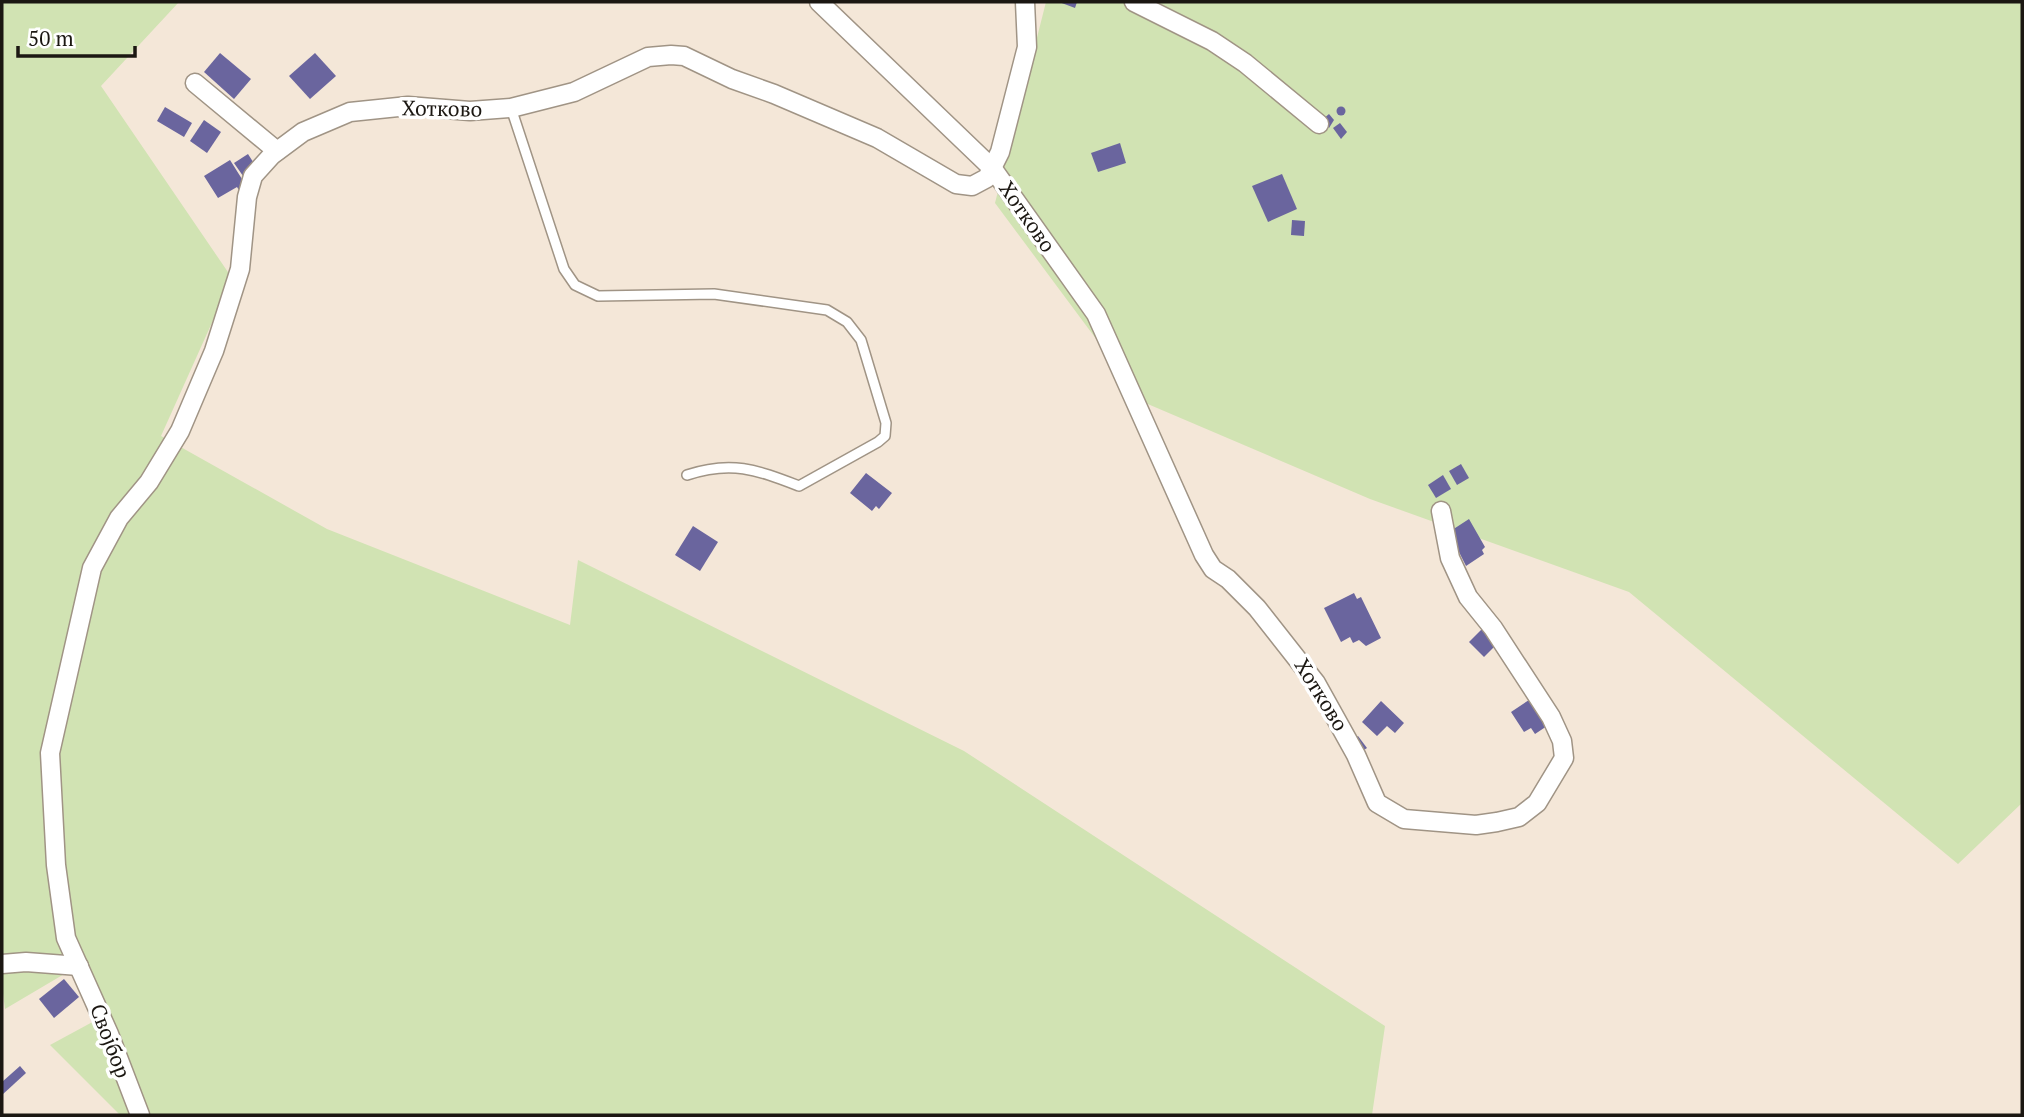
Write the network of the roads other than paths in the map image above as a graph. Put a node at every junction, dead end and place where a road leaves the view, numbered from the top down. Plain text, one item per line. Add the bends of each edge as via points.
1 (819, 2) edge
2 (1026, 2) edge
3 (1134, 2) edge
4 (195, 83) dead end
5 (511, 108) junction
6 (1319, 124) dead end
7 (277, 151) junction
8 (993, 169) junction
9 (687, 475) dead end
10 (1441, 511) dead end
11 (56, 865) joint
12 (2, 964) edge
13 (79, 967) junction
14 (140, 1115) edge

1 - 8 street, Хотково
2 - 8 street, Хотково via 1027,47
3 - 6 street via 1212,41
4 - 7 street
5 - 7 street, Хотково via 470,111 408,106 350,112 303,132
5 - 8 street, Хотково via 574,92 648,57 684,56 877,138 956,184 972,186
5 - 9 lane via 564,268 582,291 606,296 714,294 816,307 838,315 861,340 886,423 885,436 878,442 799,486 733,466
7 - 11 street, Хотково via 253,176 240,269 214,351 180,431 149,482 119,517 92,568 50,753
8 - 10 street, Хотково via 1096,314 1213,569 1257,608 1316,682 1377,803 1404,819 1476,825 1497,822 1519,817 1537,803 1564,758 1562,741 1508,650 1468,597 1450,558
11 - 13 street, Својбор via 66,938
12 - 13 street
13 - 14 street, Својбор

